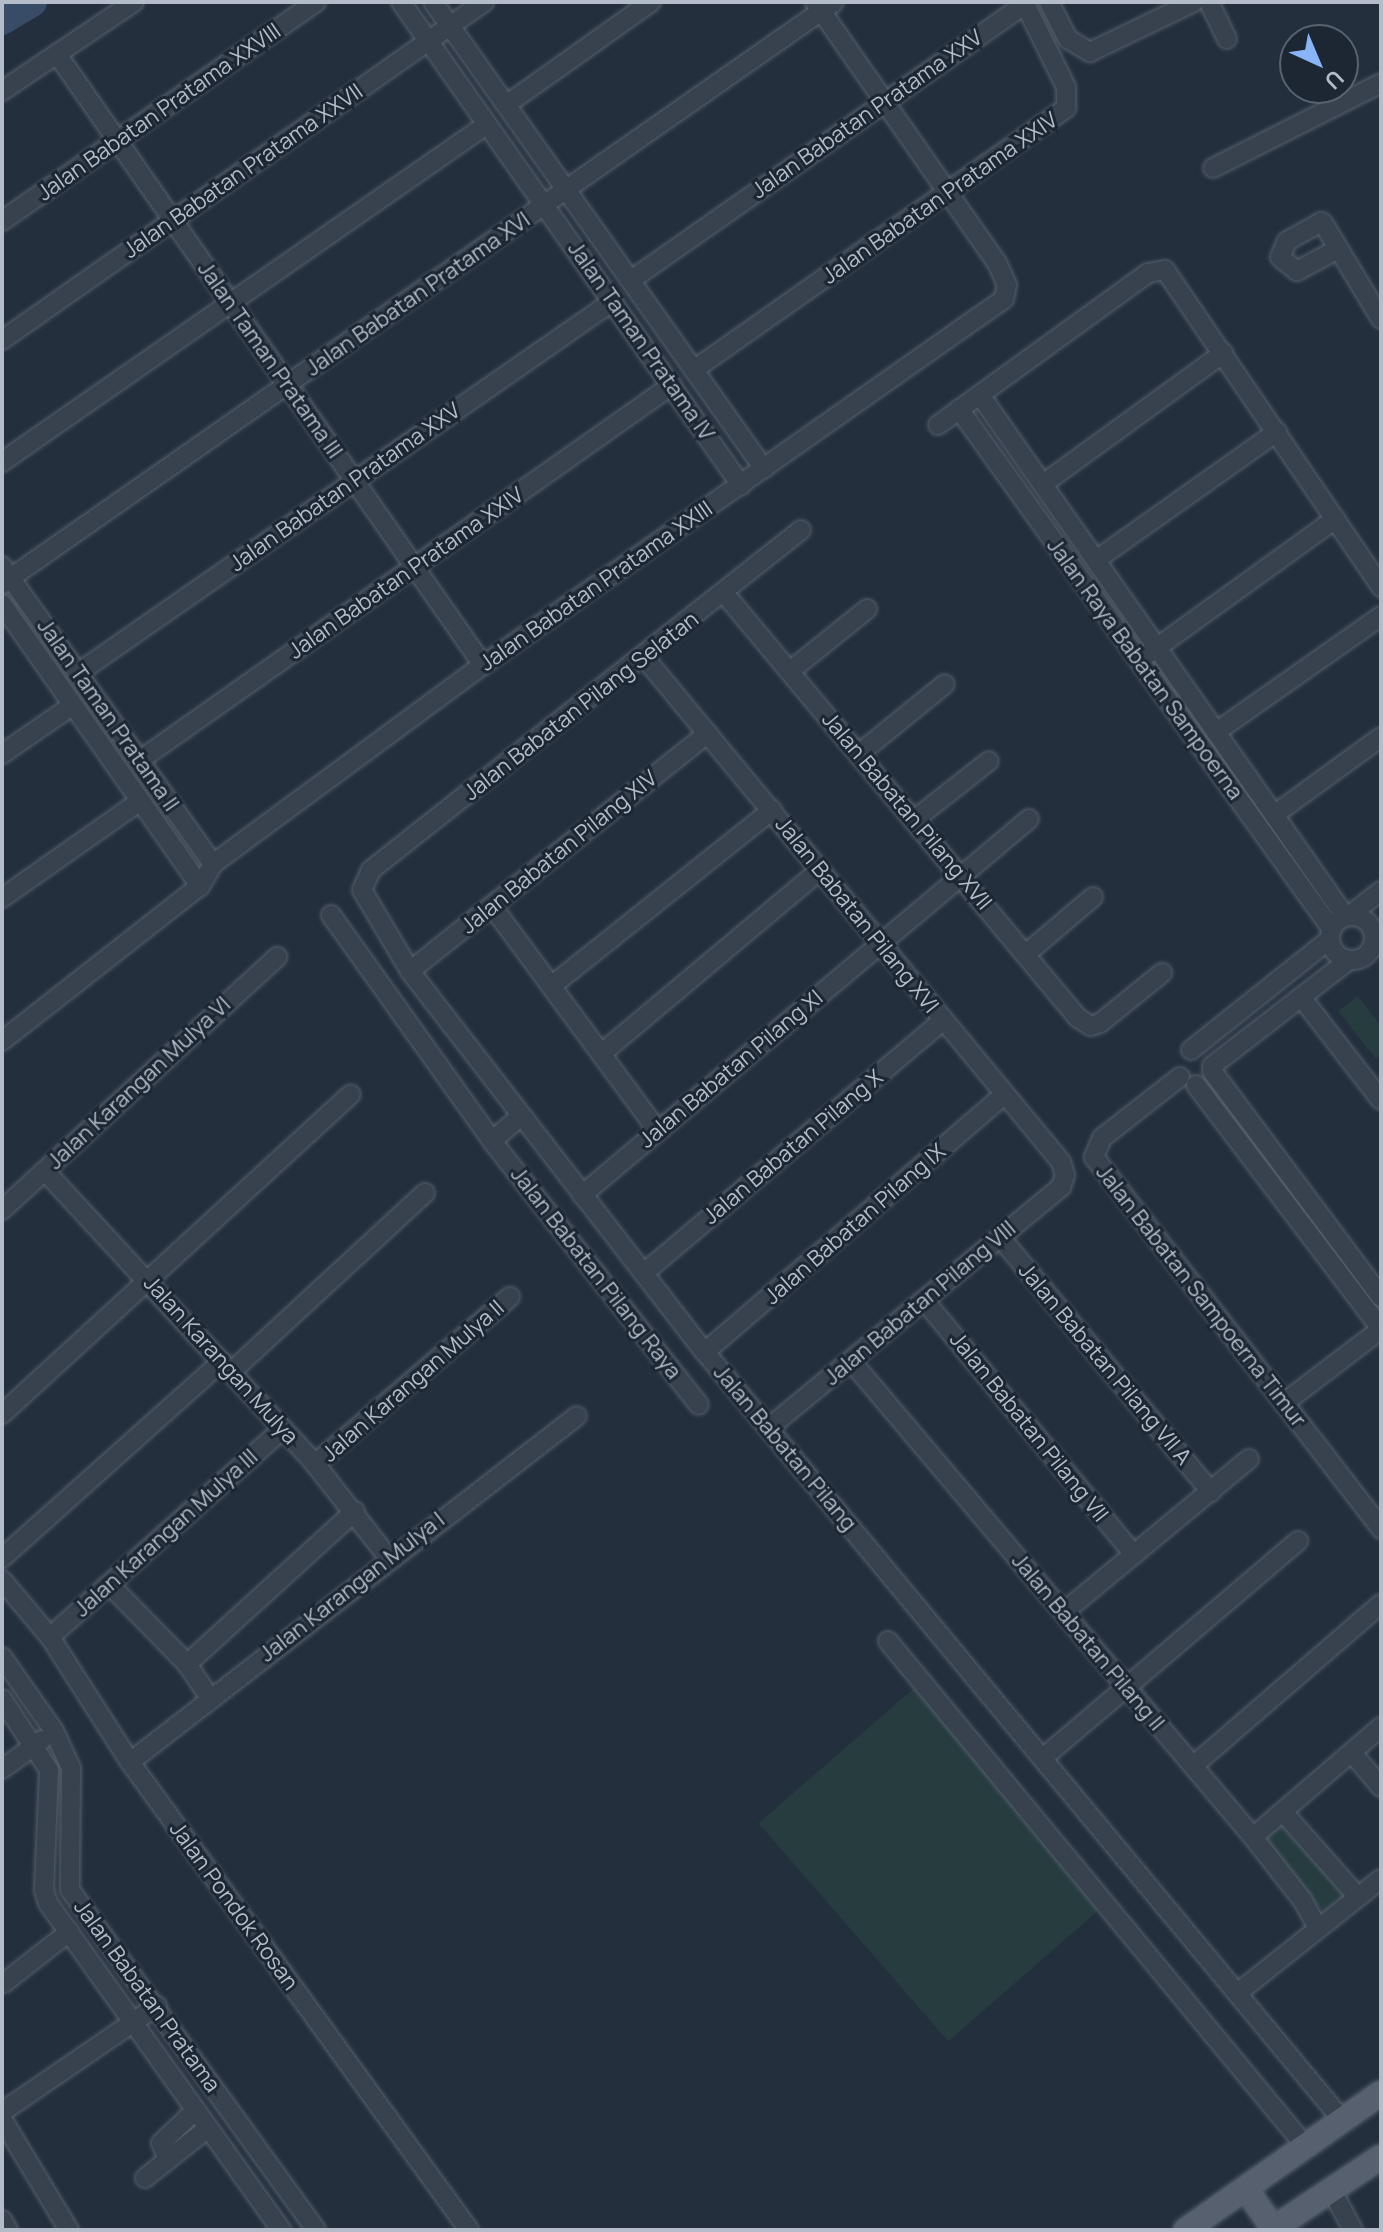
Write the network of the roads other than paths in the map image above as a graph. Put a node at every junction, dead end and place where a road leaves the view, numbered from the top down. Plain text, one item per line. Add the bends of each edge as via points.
1 (134, 2) edge
2 (316, 2) edge
3 (401, 2) edge
4 (433, 2) edge
5 (484, 2) edge
6 (651, 2) edge
7 (1049, 2) edge
8 (1194, 2) edge
9 (1209, 2) edge
10 (1024, 3) edge
11 (823, 5) edge
12 (450, 26) junction
13 (1227, 39) dead end
14 (429, 41) junction
15 (57, 54) junction
16 (1381, 83) edge
17 (2, 91) edge
18 (885, 100) junction
19 (506, 105) junction
20 (486, 125) junction
21 (118, 141) junction
22 (1213, 168) dead end
23 (568, 190) junction
24 (949, 191) junction
25 (545, 205) junction
26 (173, 220) junction
27 (2, 221) edge
28 (1338, 249) dead end
29 (631, 280) junction
30 (613, 301) junction
31 (230, 303) junction
32 (1381, 319) edge
33 (2, 340) edge
34 (1223, 353) junction
35 (695, 369) junction
36 (288, 385) junction
37 (672, 385) junction
38 (980, 395) junction
39 (959, 409) junction
40 (938, 425) dead end
41 (1277, 432) junction
42 (2, 462) edge
43 (764, 469) junction
44 (354, 481) junction
45 (1043, 484) junction
46 (741, 485) junction
47 (1335, 519) junction
48 (801, 530) dead end
49 (1096, 560) junction
50 (414, 567) junction
51 (5, 576) edge
52 (1381, 587) edge
53 (724, 593) junction
54 (2, 604) edge
55 (867, 609) dead end
56 (1381, 616) edge
57 (1157, 648) junction
58 (644, 657) junction
59 (1139, 660) junction
60 (483, 665) junction
61 (790, 671) junction
62 (78, 673) junction
63 (945, 684) dead end
64 (73, 705) junction
65 (1216, 732) junction
66 (708, 733) junction
67 (1381, 737) edge
68 (860, 753) junction
69 (2, 754) edge
70 (140, 760) junction
71 (989, 761) dead end
72 (140, 801) junction
73 (772, 810) junction
74 (1274, 815) junction
75 (1029, 819) dead end
76 (914, 820) junction
77 (213, 864) junction
78 (819, 871) junction
79 (959, 877) junction
80 (362, 883) joint
81 (200, 886) junction
82 (1381, 891) edge
83 (1093, 897) dead end
84 (2, 898) edge
85 (492, 906) junction
86 (331, 915) dead end
87 (1339, 925) junction
88 (880, 944) junction
89 (1377, 944) edge
90 (1026, 954) junction
91 (277, 957) dead end
92 (1349, 960) junction
93 (410, 971) junction
94 (1162, 973) dead end
95 (554, 984) junction
96 (1301, 997) junction
97 (942, 1021) junction
98 (2, 1041) edge
99 (1191, 1050) junction
100 (602, 1053) junction
101 (1212, 1068) junction
102 (1375, 1079) edge
103 (1188, 1081) junction
104 (351, 1094) dead end
105 (1004, 1095) junction
106 (1381, 1100) edge
107 (505, 1129) junction
108 (657, 1130) junction
109 (45, 1171) junction
110 (1065, 1175) joint
111 (425, 1193) dead end
112 (582, 1195) junction
113 (2, 1210) edge
114 (1000, 1237) junction
115 (644, 1273) junction
116 (148, 1280) junction
117 (510, 1297) dead end
118 (1381, 1297) edge
119 (924, 1300) junction
120 (1381, 1329) edge
121 (705, 1352) junction
122 (851, 1361) junction
123 (227, 1366) junction
124 (1284, 1403) junction
125 (699, 1405) dead end
126 (2, 1414) edge
127 (577, 1416) dead end
128 (769, 1428) junction
129 (283, 1429) junction
130 (1249, 1459) dead end
131 (315, 1464) junction
132 (1211, 1492) junction
133 (355, 1511) junction
134 (1381, 1529) edge
135 (1298, 1541) dead end
136 (1134, 1555) junction
137 (388, 1557) junction
138 (2, 1558) edge
139 (2, 1580) edge
140 (109, 1584) junction
141 (1381, 1604) edge
142 (1064, 1612) junction
143 (50, 1637) junction
144 (888, 1641) dead end
145 (2, 1657) edge
146 (187, 1664) junction
147 (1126, 1688) junction
148 (209, 1697) junction
149 (2, 1699) edge
150 (1381, 1727) edge
151 (54, 1731) junction
152 (35, 1746) junction
153 (1352, 1753) junction
154 (1043, 1758) junction
155 (130, 1762) junction
156 (1193, 1766) junction
157 (2, 1769) edge
158 (1381, 1787) edge
159 (1283, 1812) junction
160 (1253, 1837) junction
161 (1381, 1879) edge
162 (1358, 1897) junction
163 (1318, 1928) junction
164 (69, 1932) junction
165 (4, 1983) edge
166 (1240, 1991) junction
167 (157, 2006) junction
168 (133, 2022) junction
169 (1381, 2093) edge
170 (196, 2110) junction
171 (2, 2112) edge
172 (2, 2119) edge
173 (1343, 2121) junction
174 (208, 2128) junction
175 (1306, 2147) junction
176 (1381, 2157) edge
177 (168, 2160) junction
178 (145, 2178) dead end
179 (1246, 2189) junction
180 (1332, 2191) junction
181 (2, 2220) edge
182 (311, 2222) edge
183 (1272, 2229) edge
184 (8, 2230) edge
185 (69, 2230) edge
186 (283, 2230) edge
187 (469, 2230) edge
188 (1186, 2230) edge
189 (1353, 2230) edge

1 - 15 street
2 - 21 street, Jalan Babatan Pratama XXVIII
3 - 14 street, Jalan Taman Pratama IV
4 - 12 street, Jalan Taman Pratama IV
5 - 12 street, Jalan Babatan Pratama XXVII
6 - 19 street
7 - 8 street via 1068,39 1090,52
9 - 13 street
10 - 18 street, Jalan Babatan Pratama XXV
10 - 24 street, Jalan Babatan Pratama XXIV via 1066,87 1066,108
11 - 18 street
11 - 23 street, Jalan Babatan Pratama XVI
12 - 14 street, Jalan Babatan Pratama XXVII
12 - 19 street, Jalan Taman Pratama IV
14 - 20 street, Jalan Taman Pratama IV
14 - 26 street, Jalan Babatan Pratama XXVII
15 - 17 street
15 - 21 street, Jalan Taman Pratama III
16 - 22 street
18 - 24 street
18 - 29 street, Jalan Babatan Pratama XXV
19 - 23 street, Jalan Taman Pratama IV
20 - 25 street, Jalan Taman Pratama IV
20 - 31 street
21 - 26 street, Jalan Taman Pratama III
21 - 27 street, Jalan Babatan Pratama XXVIII
23 - 25 street, Jalan Babatan Pratama XVI
23 - 29 street, Jalan Taman Pratama IV
24 - 35 street, Jalan Babatan Pratama XXIV
24 - 43 street, Jalan Babatan Pratama XXIII via 997,263 1007,285 1004,299
25 - 30 street, Jalan Taman Pratama IV
25 - 36 street, Jalan Babatan Pratama XVI
26 - 31 street, Jalan Taman Pratama III
26 - 33 street, Jalan Babatan Pratama XXVII
28 - 32 street
29 - 35 street, Jalan Taman Pratama IV
30 - 37 street, Jalan Taman Pratama IV
30 - 44 street, Jalan Babatan Pratama XXV
31 - 36 street, Jalan Taman Pratama III
31 - 42 street
34 - 38 street via 1165,270 1148,273
34 - 41 street
34 - 45 street
35 - 43 street, Jalan Taman Pratama IV
36 - 44 street, Jalan Taman Pratama III
36 - 51 street, Jalan Babatan Pratama XVI
37 - 46 street, Jalan Taman Pratama IV
37 - 50 street, Jalan Babatan Pratama XXIV
38 - 39 street
38 - 45 street, Jalan Raya Babatan Sampoerna
39 - 40 street
39 - 59 street, Jalan Raya Babatan Sampoerna
41 - 47 street
41 - 49 street
43 - 46 street, Jalan Babatan Pratama XXIII
44 - 50 street, Jalan Taman Pratama III
44 - 62 street, Jalan Babatan Pratama XXV
45 - 49 street, Jalan Raya Babatan Sampoerna
46 - 60 street, Jalan Babatan Pratama XXIII
47 - 52 street
47 - 57 street
48 - 53 street, Jalan Babatan Pilang Selatan
49 - 57 street, Jalan Raya Babatan Sampoerna
50 - 60 street, Jalan Taman Pratama III
50 - 70 street, Jalan Babatan Pratama XXIV
51 - 62 street, Jalan Taman Pratama II
53 - 58 street, Jalan Babatan Pilang Selatan
53 - 61 street, Jalan Babatan Pilang XVII
54 - 64 street, Jalan Taman Pratama II
55 - 61 street
56 - 65 street
57 - 59 street
57 - 65 street, Jalan Raya Babatan Sampoerna
58 - 66 street, Jalan Babatan Pilang XVI
58 - 80 street, Jalan Babatan Pilang Selatan via 371,870
59 - 87 street, Jalan Raya Babatan Sampoerna
60 - 77 street, Jalan Babatan Pratama XXIII
61 - 68 street, Jalan Babatan Pilang XVII
62 - 70 street, Jalan Taman Pratama II
63 - 68 street
64 - 69 street
64 - 72 street, Jalan Taman Pratama II
65 - 74 street, Jalan Raya Babatan Sampoerna
66 - 73 street, Jalan Babatan Pilang XVI
66 - 85 street, Jalan Babatan Pilang XIV
67 - 74 street
68 - 76 street, Jalan Babatan Pilang XVII
70 - 77 street, Jalan Taman Pratama II
71 - 76 street
72 - 81 street, Jalan Taman Pratama II
72 - 84 street
73 - 78 street, Jalan Babatan Pilang XVI
73 - 95 street
74 - 87 street, Jalan Raya Babatan Sampoerna
75 - 79 street, Jalan Babatan Pilang XI
76 - 79 street, Jalan Babatan Pilang XVII
77 - 81 street, Jalan Babatan Pratama XXIII
78 - 88 street, Jalan Babatan Pilang XVI
78 - 100 street
79 - 88 street, Jalan Babatan Pilang XI
79 - 90 street, Jalan Babatan Pilang XVII
80 - 93 street, Jalan Babatan Pilang via 365,898
81 - 98 street
82 - 87 street
83 - 90 street
85 - 93 street, Jalan Babatan Pilang XIV
85 - 95 street
86 - 107 street, Jalan Babatan Pilang Raya
87 - 89 street via 1365,919
87 - 92 street via 1334,951
87 - 99 street
88 - 97 street, Jalan Babatan Pilang XVI
88 - 108 street, Jalan Babatan Pilang XI
89 - 92 street via 1363,957
90 - 94 street, Jalan Babatan Pilang XVII via 1078,1018 1091,1026
91 - 109 street, Jalan Karangan Mulya VI
92 - 96 street
93 - 107 street, Jalan Babatan Pilang
95 - 100 street
96 - 101 street
96 - 102 street
97 - 105 street, Jalan Babatan Pilang XVI
97 - 115 street, Jalan Babatan Pilang X
99 - 101 street via 1205,1053
99 - 103 street via 1178,1061
100 - 108 street
101 - 103 street
101 - 118 street
102 - 106 street
103 - 120 street
103 - 124 street, Jalan Babatan Sampoerna Timur via 1102,1138 1094,1157
104 - 116 street
105 - 110 street, Jalan Babatan Pilang XVI via 1061,1162
105 - 121 street, Jalan Babatan Pilang IX
107 - 112 street, Jalan Babatan Pilang
107 - 125 street, Jalan Babatan Pilang Raya
108 - 112 street, Jalan Babatan Pilang XI
109 - 113 street, Jalan Karangan Mulya VI
109 - 116 street, Jalan Karangan Mulya
110 - 114 street, Jalan Babatan Pilang VIII via 1061,1187
111 - 123 street
112 - 115 street, Jalan Babatan Pilang
114 - 119 street, Jalan Babatan Pilang VIII
114 - 132 street, Jalan Babatan Pilang VII A
115 - 121 street, Jalan Babatan Pilang
116 - 123 street, Jalan Karangan Mulya
116 - 126 street
117 - 131 street, Jalan Karangan Mulya II
119 - 122 street, Jalan Babatan Pilang VIII
119 - 136 street, Jalan Babatan Pilang VII
120 - 124 street
121 - 128 street, Jalan Babatan Pilang
122 - 128 street, Jalan Babatan Pilang VIII
122 - 142 street, Jalan Babatan Pilang II
123 - 129 street, Jalan Karangan Mulya
123 - 138 street
124 - 134 street, Jalan Babatan Sampoerna Timur
127 - 137 street, Jalan Karangan Mulya I
128 - 154 street, Jalan Babatan Pilang
129 - 131 street, Jalan Karangan Mulya
129 - 140 street, Jalan Karangan Mulya III
130 - 132 street
131 - 133 street, Jalan Karangan Mulya
132 - 136 street
133 - 137 street, Jalan Karangan Mulya
133 - 146 street, Jalan Karangan Mulya I
135 - 147 street
136 - 142 street
137 - 148 street, Jalan Karangan Mulya I
139 - 143 street, Jalan Pondok Rosan
140 - 143 street, Jalan Karangan Mulya III
140 - 146 street
141 - 156 street
142 - 147 street, Jalan Babatan Pilang II
143 - 155 street, Jalan Pondok Rosan
144 - 175 street
145 - 151 street, Jalan Babatan Pratama
146 - 148 street
147 - 154 street
147 - 156 street, Jalan Babatan Pilang II
148 - 155 street, Jalan Karangan Mulya I
149 - 152 street, Jalan Babatan Pratama
150 - 153 street
151 - 152 street
151 - 167 street, Jalan Babatan Pratama via 72,1776 70,1890
152 - 157 street
152 - 164 street, Jalan Babatan Pratama via 49,1770 44,1890
153 - 158 street
153 - 159 street
154 - 166 street, Jalan Babatan Pilang
155 - 187 street, Jalan Pondok Rosan
156 - 160 street, Jalan Babatan Pilang II
159 - 160 street
159 - 162 street
160 - 163 street, Jalan Babatan Pilang II
161 - 162 street
162 - 163 street
163 - 166 street
164 - 165 street
164 - 168 street, Jalan Babatan Pratama
166 - 173 street
167 - 168 street
167 - 182 street, Jalan Babatan Pratama
168 - 170 street, Jalan Babatan Pratama
168 - 171 street
169 - 173 main road
170 - 174 street, Jalan Babatan Pratama
170 - 177 street via 161,2143
172 - 185 street
173 - 175 main road
174 - 177 street
174 - 186 street, Jalan Babatan Pratama
175 - 179 main road
176 - 180 main road
177 - 178 street
179 - 183 main road
179 - 188 main road
180 - 183 main road
180 - 189 street
181 - 184 street
182 - 186 street

